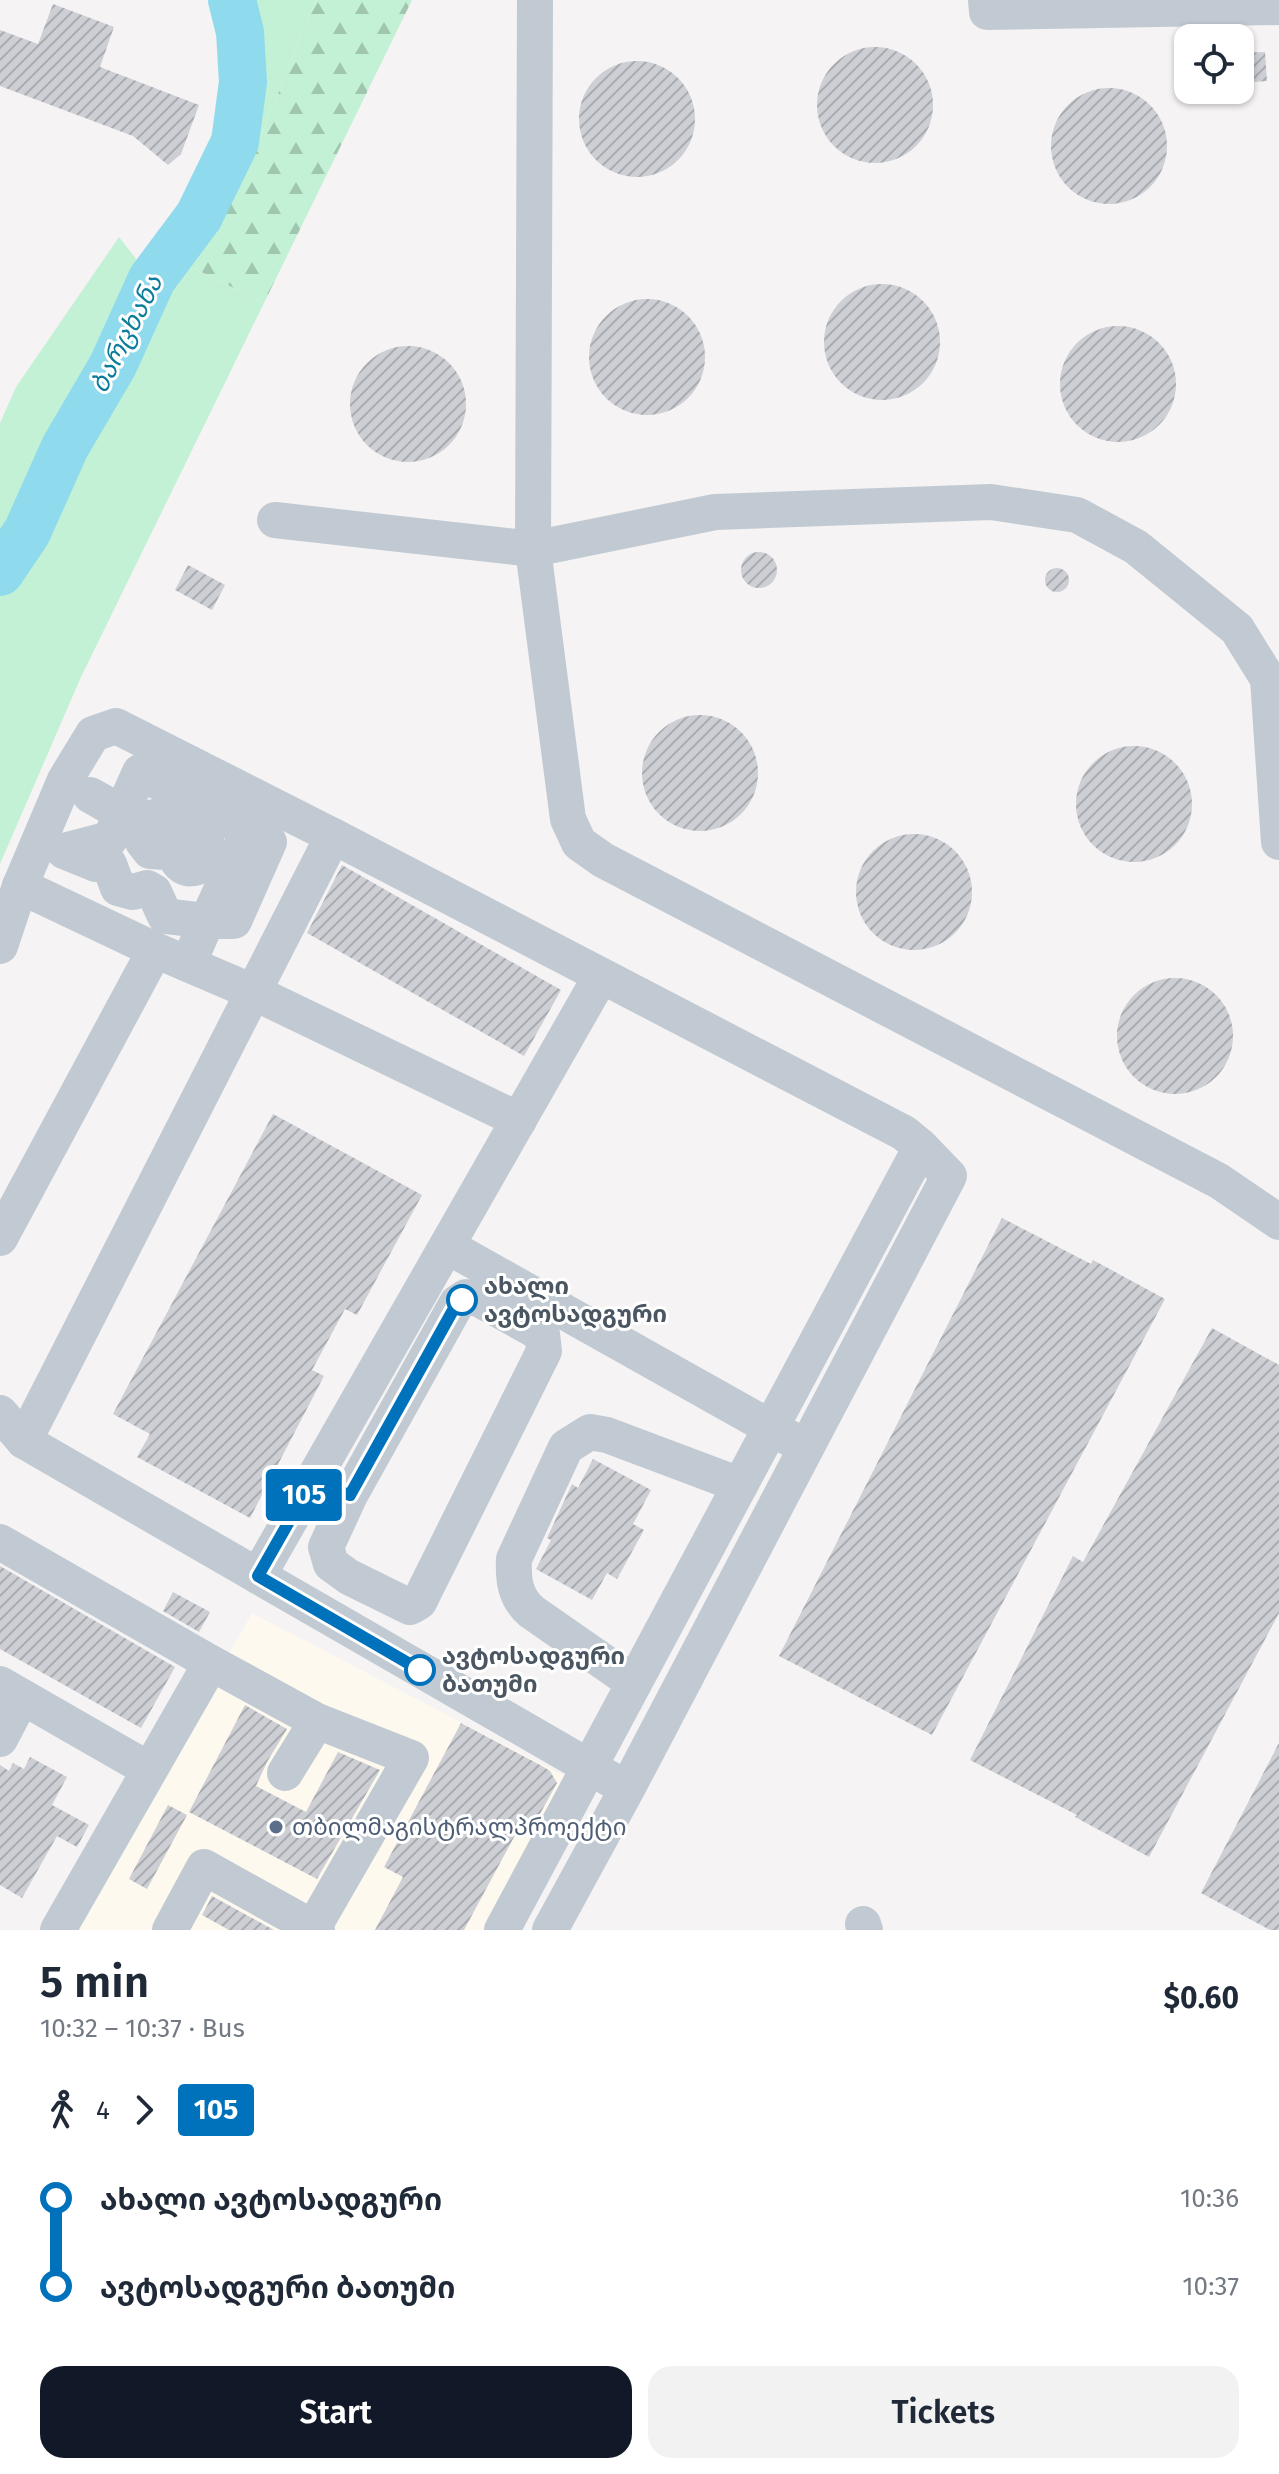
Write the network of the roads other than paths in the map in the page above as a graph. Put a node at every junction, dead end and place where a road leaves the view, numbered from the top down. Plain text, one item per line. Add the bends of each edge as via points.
1 (535, 0) edge
2 (986, 0) edge
3 (1279, 7) edge
4 (275, 520) dead end
5 (533, 549) junction
6 (90, 795) dead end
7 (132, 818) junction
8 (240, 827) junction
9 (333, 836) junction
10 (1279, 842) edge
11 (174, 844) dead end
12 (255, 874) junction
13 (20, 886) junction
14 (257, 915) dead end
15 (207, 921) junction
16 (0, 946) edge
17 (155, 950) junction
18 (188, 964) junction
19 (601, 976) junction
20 (253, 992) junction
21 (519, 1120) junction
22 (921, 1147) junction
23 (1279, 1222) edge
24 (0, 1238) edge
25 (447, 1246) junction
26 (0, 1413) edge
27 (771, 1428) junction
28 (24, 1441) junction
29 (806, 1448) junction
30 (311, 1483) junction
31 (740, 1485) junction
32 (350, 1495) junction
33 (0, 1542) edge
34 (258, 1576) junction
35 (211, 1663) junction
36 (634, 1683) junction
37 (11, 1691) edge
38 (317, 1721) junction
39 (0, 1739) edge
40 (590, 1768) junction
41 (148, 1769) junction
42 (285, 1773) dead end
43 (627, 1789) junction
44 (315, 1929) edge
45 (58, 1930) edge
46 (170, 1930) edge
47 (502, 1930) edge
48 (550, 1930) edge

1 - 5 street
2 - 3 street via 987,12
4 - 5 street
5 - 10 street via 715,512 991,502 1077,515 1136,547 1237,629 1268,679
5 - 23 street via 568,819 579,843 1219,1181
6 - 7 street
7 - 8 street via 140,772
7 - 11 street via 150,851 165,852
7 - 15 street via 110,839 64,851 109,864 118,888 154,892 165,916
8 - 12 street via 269,842
8 - 15 street
9 - 13 street via 116,726 93,734 65,780
9 - 19 street
9 - 20 street
12 - 14 street
12 - 15 street via 234,921
13 - 16 street
13 - 17 street
15 - 18 street
17 - 18 street
17 - 24 street
18 - 20 street
19 - 21 street
19 - 22 street via 904,1133
20 - 21 street
20 - 28 street
21 - 25 street
22 - 27 street
22 - 29 street via 949,1176
25 - 27 street
25 - 30 street
26 - 28 street
27 - 29 street
27 - 31 street
28 - 34 street
29 - 43 street
30 - 32 street
30 - 34 street
31 - 36 street
31 - 36 street via 607,1435 590,1432 566,1447 514,1559 517,1592 532,1612
32 - 32 street via 326,1547 331,1564 410,1607 419,1602 544,1351 542,1334 479,1299 466,1297 457,1303
33 - 35 street
34 - 40 street
35 - 38 street
35 - 41 street
36 - 40 street
37 - 39 street
37 - 41 street
38 - 42 street
38 - 44 street via 411,1758
40 - 43 street
40 - 47 street
41 - 45 street
43 - 48 street
44 - 46 street via 204,1867

